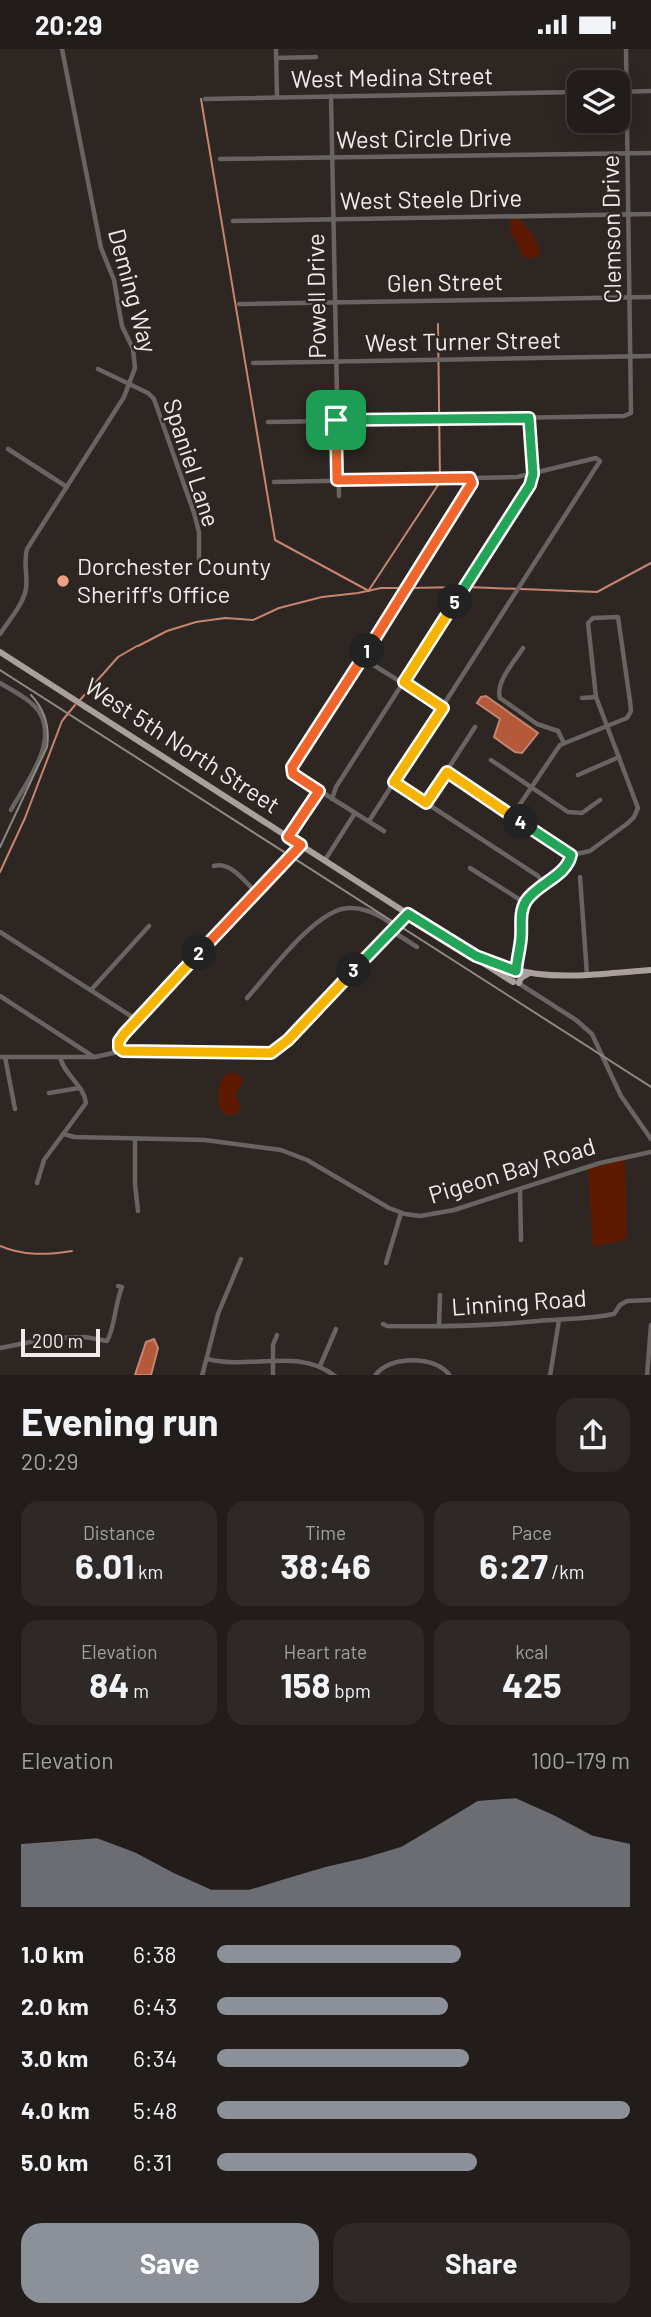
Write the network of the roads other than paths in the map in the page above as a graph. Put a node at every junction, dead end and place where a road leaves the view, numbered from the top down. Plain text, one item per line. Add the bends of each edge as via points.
1 (62, 49) edge
2 (276, 49) edge
3 (626, 49) edge
4 (316, 57) dead end
5 (276, 58) junction
6 (626, 70) edge
7 (651, 91) edge
8 (567, 92) edge
9 (630, 92) edge
10 (331, 96) junction
11 (277, 97) junction
12 (205, 99) dead end
13 (627, 133) edge
14 (628, 153) junction
15 (651, 153) edge
16 (332, 158) junction
17 (220, 159) dead end
18 (651, 214) edge
19 (629, 215) junction
20 (333, 220) junction
21 (233, 221) dead end
22 (630, 297) junction
23 (651, 297) edge
24 (334, 303) junction
25 (239, 304) dead end
26 (651, 356) edge
27 (631, 357) junction
28 (335, 362) junction
29 (253, 363) dead end
30 (98, 369) dead end
31 (130, 386) junction
32 (529, 418) junction
33 (336, 420) junction
34 (268, 422) dead end
35 (8, 449) dead end
36 (533, 474) junction
37 (470, 478) junction
38 (337, 480) junction
39 (274, 482) dead end
40 (67, 487) junction
41 (339, 496) dead end
42 (200, 559) dead end
43 (0, 633) edge
44 (523, 648) dead end
45 (0, 652) edge
46 (362, 658) junction
47 (404, 682) junction
48 (0, 683) edge
49 (596, 697) junction
50 (582, 698) dead end
51 (443, 708) junction
52 (607, 726) junction
53 (475, 727) dead end
54 (564, 743) junction
55 (619, 757) junction
56 (491, 760) dead end
57 (447, 772) junction
58 (578, 775) dead end
59 (394, 782) junction
60 (532, 787) junction
61 (319, 791) junction
62 (332, 799) junction
63 (600, 800) dead end
64 (428, 804) junction
65 (11, 810) dead end
66 (355, 813) junction
67 (512, 816) junction
68 (369, 821) junction
69 (384, 831) dead end
70 (288, 837) junction
71 (301, 845) junction
72 (571, 855) junction
73 (325, 860) junction
74 (214, 866) dead end
75 (470, 868) dead end
76 (580, 877) dead end
77 (544, 884) junction
78 (255, 891) junction
79 (525, 903) junction
80 (408, 914) junction
81 (149, 926) dead end
82 (393, 929) junction
83 (0, 932) edge
84 (417, 947) dead end
85 (480, 958) junction
86 (651, 970) edge
87 (516, 971) junction
88 (528, 974) junction
89 (587, 976) junction
90 (516, 983) junction
91 (91, 990) junction
92 (0, 996) edge
93 (247, 997) dead end
94 (137, 1020) junction
95 (123, 1051) junction
96 (3, 1057) edge
97 (95, 1057) junction
98 (60, 1058) junction
99 (79, 1088) junction
100 (49, 1093) dead end
101 (15, 1109) dead end
102 (64, 1134) junction
103 (135, 1138) junction
104 (651, 1139) edge
105 (651, 1152) edge
106 (37, 1184) dead end
107 (520, 1189) junction
108 (138, 1211) dead end
109 (401, 1213) junction
110 (521, 1240) dead end
111 (241, 1259) dead end
112 (386, 1263) dead end
113 (118, 1286) dead end
114 (440, 1296) dead end
115 (651, 1300) edge
116 (559, 1320) junction
117 (383, 1324) dead end
118 (651, 1325) edge
119 (439, 1326) junction
120 (336, 1329) dead end
121 (277, 1335) dead end
122 (0, 1348) edge
123 (207, 1359) junction
124 (272, 1361) junction
125 (320, 1366) junction
126 (202, 1375) edge
127 (273, 1375) edge
128 (335, 1375) edge
129 (375, 1375) edge
130 (450, 1375) edge
131 (550, 1375) edge
132 (647, 1375) edge

1 - 31 street, Deming Way via 101,248 134,356
2 - 5 street
3 - 6 street, Clemson Drive
4 - 5 street
5 - 11 street
7 - 9 street
8 - 10 street, West Medina Street
10 - 11 street, West Medina Street
10 - 16 street, Powell Drive
11 - 12 street, West Medina Street
13 - 14 street, Clemson Drive
14 - 15 street, West Circle Drive
14 - 16 street, West Circle Drive
14 - 19 street, Clemson Drive
16 - 17 street, West Circle Drive
16 - 20 street, Powell Drive
18 - 19 street, West Steele Drive
19 - 20 street, West Steele Drive
19 - 22 street, Clemson Drive
20 - 21 street, West Steele Drive
20 - 24 street, Powell Drive
22 - 23 street, Glen Street
22 - 24 street, Glen Street
22 - 27 street, Clemson Drive
24 - 25 street, Glen Street
24 - 28 street, Powell Drive
26 - 27 street, West Turner Street
27 - 28 street, West Turner Street
27 - 32 street, Clemson Drive via 631,413
28 - 29 street, West Turner Street
28 - 33 street, Powell Drive
30 - 31 street, Spaniel Lane
31 - 40 street, Deming Way
31 - 42 street, Spaniel Lane via 148,393 158,407 195,515
32 - 33 street
32 - 36 street
33 - 34 street
33 - 38 street, Powell Drive
35 - 40 street
36 - 37 street
36 - 47 street via 528,489
36 - 51 street via 598,459 600,463
37 - 38 street
37 - 46 street via 471,488
38 - 39 street
38 - 41 street, Powell Drive
40 - 43 street, Deming Way via 27,549 24,596
44 - 54 street via 500,684 500,698 537,724 558,730
45 - 70 main road, West 5th North Street
46 - 47 street
46 - 61 street via 294,763 292,772
47 - 51 street
47 - 62 street
48 - 65 street via 34,706 41,715 45,739
49 - 50 street
49 - 52 street
49 - 52 street via 588,623 593,618 615,616 620,620 631,711 627,718
51 - 59 street
52 - 54 street
52 - 55 street
53 - 57 street
54 - 60 street
55 - 58 street
55 - 72 street via 639,813 590,851
56 - 60 street
57 - 64 street
57 - 67 street
59 - 64 street
59 - 68 street
60 - 63 street via 572,813 582,813
60 - 67 street
61 - 62 street
61 - 70 street
62 - 66 street
64 - 77 street
66 - 68 street
66 - 73 street
67 - 72 street
68 - 69 street
70 - 71 main road, West 5th North Street
71 - 73 main road, West 5th North Street
71 - 78 street
72 - 77 street via 564,869
73 - 80 main road, West 5th North Street
74 - 78 street via 235,871
75 - 79 street
76 - 89 street
77 - 79 street
78 - 94 street
79 - 87 street
80 - 82 street
80 - 85 main road, West 5th North Street
81 - 91 street
82 - 84 street
82 - 93 street via 371,911 336,910 302,936
82 - 95 street via 271,1053
83 - 91 street
85 - 87 main road, West 5th North Street
85 - 90 main road
86 - 89 main road, West 5th North Street
87 - 88 main road, West 5th North Street
87 - 90 street via 512,977
88 - 89 main road, West 5th North Street
88 - 90 main road
90 - 104 street via 592,1034 626,1105
91 - 94 street
92 - 97 street
94 - 95 street via 119,1041
95 - 97 street
96 - 98 street
96 - 101 street
97 - 98 street
98 - 99 street
99 - 100 street
99 - 102 street via 86,1103
102 - 103 street, Pigeon Bay Road
102 - 106 street via 44,1160
103 - 108 street
103 - 109 street, Pigeon Bay Road via 205,1140 281,1150
105 - 107 street, Pigeon Bay Road
107 - 109 street, Pigeon Bay Road via 434,1215
107 - 110 street
109 - 112 street
111 - 123 street via 218,1314
113 - 122 street via 107,1341 50,1338
114 - 119 street
115 - 116 street, Linning Road via 627,1300 614,1314
116 - 119 street, Linning Road
116 - 131 street
117 - 119 street, Linning Road
118 - 132 street
120 - 125 street
121 - 124 street
123 - 124 street
123 - 126 street
124 - 125 street via 299,1360
124 - 127 street
125 - 128 street
129 - 130 street via 387,1364 403,1362 435,1363

